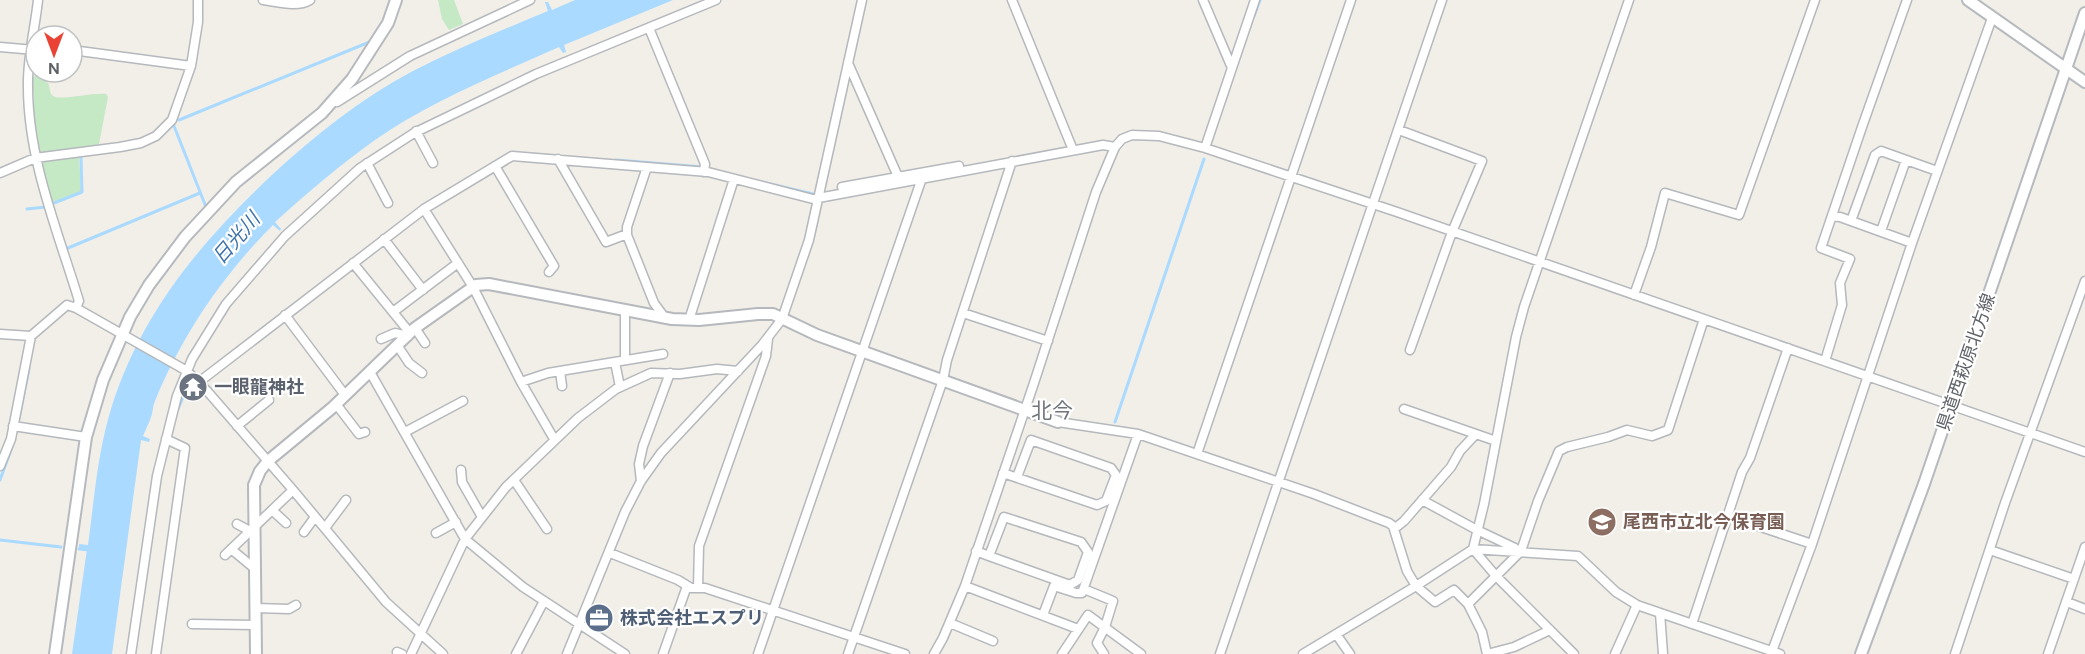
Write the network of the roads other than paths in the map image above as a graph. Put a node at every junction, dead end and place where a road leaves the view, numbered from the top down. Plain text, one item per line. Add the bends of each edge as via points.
1 (38, 0) edge
2 (198, 0) edge
3 (263, 0) edge
4 (310, 0) edge
5 (396, 0) edge
6 (530, 0) edge
7 (716, 0) edge
8 (862, 0) edge
9 (1012, 0) edge
10 (1203, 0) edge
11 (1255, 0) edge
12 (1351, 0) edge
13 (1443, 0) edge
14 (1629, 0) edge
15 (1815, 0) edge
16 (1907, 0) edge
17 (1968, 0) edge
18 (2085, 13) edge
19 (1992, 18) junction
20 (36, 24) edge
21 (649, 28) junction
22 (0, 47) edge
23 (24, 49) edge
24 (84, 52) edge
25 (848, 63) junction
26 (191, 66) junction
27 (1232, 68) junction
28 (2066, 69) junction
29 (2085, 82) edge
30 (28, 84) edge
31 (322, 113) junction
32 (1399, 130) junction
33 (416, 131) junction
34 (1115, 147) junction
35 (1072, 148) junction
36 (1204, 148) junction
37 (35, 158) junction
38 (558, 159) junction
39 (1906, 160) junction
40 (1012, 161) junction
41 (367, 163) junction
42 (433, 163) dead end
43 (495, 166) junction
44 (647, 167) junction
45 (704, 171) junction
46 (1937, 171) junction
47 (0, 173) edge
48 (922, 178) junction
49 (1292, 178) junction
50 (734, 179) junction
51 (899, 179) junction
52 (820, 194) junction
53 (388, 203) dead end
54 (1374, 205) junction
55 (423, 209) junction
56 (1832, 216) junction
57 (1851, 221) junction
58 (1881, 231) junction
59 (1452, 232) junction
60 (627, 234) junction
61 (384, 239) junction
62 (1912, 243) junction
63 (353, 262) junction
64 (458, 263) junction
65 (1539, 263) junction
66 (549, 272) dead end
67 (2085, 281) edge
68 (473, 287) junction
69 (423, 290) junction
70 (1634, 295) junction
71 (76, 308) junction
72 (625, 311) junction
73 (393, 312) junction
74 (963, 313) junction
75 (285, 315) junction
76 (665, 318) junction
77 (782, 319) junction
78 (1704, 319) junction
79 (689, 320) junction
80 (411, 332) junction
81 (0, 334) edge
82 (31, 336) junction
83 (125, 336) junction
84 (769, 336) junction
85 (381, 339) dead end
86 (1048, 341) junction
87 (425, 343) dead end
88 (397, 345) junction
89 (1788, 348) junction
90 (1410, 350) dead end
91 (862, 351) junction
92 (663, 354) dead end
93 (625, 360) junction
94 (1825, 361) junction
95 (615, 362) junction
96 (187, 370) junction
97 (560, 371) junction
98 (738, 371) junction
99 (370, 372) junction
100 (422, 373) dead end
101 (670, 373) junction
102 (1868, 376) junction
103 (944, 380) junction
104 (199, 382) junction
105 (520, 382) junction
106 (562, 386) dead end
107 (620, 387) junction
108 (345, 395) junction
109 (269, 400) dead end
110 (463, 401) dead end
111 (336, 404) junction
112 (1951, 406) junction
113 (1404, 409) dead end
114 (1025, 410) junction
115 (1058, 422) joint
116 (13, 426) junction
117 (237, 426) junction
118 (365, 432) dead end
119 (405, 432) junction
120 (1138, 434) junction
121 (2032, 434) junction
122 (1476, 435) junction
123 (86, 437) junction
124 (166, 439) junction
125 (554, 439) junction
126 (1496, 441) junction
127 (2085, 452) edge
128 (1197, 454) junction
129 (268, 461) junction
130 (0, 466) edge
131 (460, 470) dead end
132 (1003, 473) junction
133 (1017, 477) junction
134 (514, 480) junction
135 (641, 481) junction
136 (1279, 482) junction
137 (293, 490) junction
138 (346, 500) dead end
139 (1422, 500) junction
140 (272, 510) junction
141 (1728, 516) junction
142 (315, 517) junction
143 (482, 517) junction
144 (456, 522) junction
145 (286, 523) dead end
146 (237, 524) dead end
147 (325, 528) junction
148 (252, 529) junction
149 (547, 529) dead end
150 (1394, 529) junction
151 (1477, 530) junction
152 (304, 532) dead end
153 (436, 533) dead end
154 (465, 539) junction
155 (1812, 544) junction
156 (2085, 547) edge
157 (1473, 549) junction
158 (1990, 550) junction
159 (976, 551) junction
160 (1521, 551) junction
161 (610, 553) junction
162 (989, 556) junction
163 (254, 568) junction
164 (1496, 576) junction
165 (2074, 579) junction
166 (687, 586) junction
167 (965, 586) junction
168 (1416, 586) junction
169 (698, 588) junction
170 (1083, 589) junction
171 (544, 601) junction
172 (2067, 602) junction
173 (1468, 604) junction
174 (296, 605) dead end
175 (1637, 605) junction
176 (255, 608) junction
177 (773, 609) junction
178 (2085, 609) edge
179 (1660, 613) junction
180 (1043, 615) junction
181 (950, 623) junction
182 (192, 624) dead end
183 (579, 624) junction
184 (1692, 624) junction
185 (255, 625) junction
186 (1105, 627) junction
187 (1078, 629) junction
188 (1550, 630) junction
189 (419, 634) junction
190 (1336, 634) junction
191 (854, 637) junction
192 (993, 641) dead end
193 (1775, 653) edge
194 (55, 654) edge
195 (130, 654) edge
196 (156, 654) edge
197 (256, 654) edge
198 (411, 654) edge
199 (443, 654) edge
200 (516, 654) edge
201 (567, 654) edge
202 (625, 654) edge
203 (663, 654) edge
204 (758, 654) edge
205 (848, 654) edge
206 (905, 654) edge
207 (934, 654) edge
208 (1062, 654) edge
209 (1104, 654) edge
210 (1141, 654) edge
211 (1220, 654) edge
212 (1303, 654) edge
213 (1350, 654) edge
214 (1487, 654) edge
215 (1574, 654) edge
216 (1615, 654) edge
217 (1663, 654) edge
218 (1862, 654) edge
219 (1955, 654) edge
220 (2048, 654) edge

1 - 20 street
2 - 26 street
3 - 4 street via 303,4
5 - 31 main road via 388,23 365,61
6 - 31 street via 410,56
7 - 21 street
8 - 25 street
9 - 35 street
10 - 27 street
11 - 27 street
12 - 49 street
13 - 32 street
14 - 65 street
15 - 70 street via 1738,215 1665,193
16 - 56 street
17 - 19 main road
18 - 28 main road, 県道西萩原北方線
19 - 28 main road
19 - 46 street
21 - 33 street via 536,74
21 - 45 street via 705,164
22 - 23 street
24 - 26 street
25 - 51 street
25 - 52 street
26 - 37 street via 172,120 156,136 120,147
27 - 36 street
28 - 29 main road
28 - 112 main road, 県道西萩原北方線
30 - 37 street
31 - 83 main road via 236,182 185,237 130,316
32 - 54 street
32 - 59 street via 1482,161
33 - 41 street
33 - 42 street
34 - 35 street
34 - 36 street via 1122,139 1144,135
34 - 86 street via 1096,192
35 - 40 street
35 - 51 street
36 - 49 street
37 - 47 street
37 - 71 street via 79,301
38 - 43 street via 512,156
38 - 44 street
38 - 60 street via 606,242
39 - 46 street
39 - 57 street via 1881,151 1875,155
39 - 58 street
40 - 48 street
40 - 74 street
41 - 53 street
41 - 96 street via 285,236 226,304
43 - 55 street
43 - 66 street via 554,266
44 - 45 street
44 - 60 street
45 - 50 street
46 - 62 street
48 - 51 street
48 - 91 street
49 - 54 street
49 - 128 street
50 - 52 street via 813,198
50 - 79 street
51 - 52 street
52 - 77 street
54 - 59 street
54 - 136 street
55 - 61 street
55 - 64 street
56 - 57 street
56 - 94 street via 1821,248 1850,259 1840,283 1842,305
57 - 58 street
58 - 62 street
59 - 65 street
59 - 90 street
60 - 76 street via 654,303
61 - 63 street
61 - 69 street
62 - 102 street
63 - 73 street
63 - 75 street
64 - 68 street
64 - 69 street
65 - 70 street
65 - 126 street via 1516,337
67 - 121 street
68 - 72 main road via 489,284 517,288
68 - 80 main road
68 - 105 street
69 - 73 street
70 - 78 street
71 - 82 street via 67,305
71 - 83 street
72 - 76 main road
72 - 93 street
73 - 80 street
74 - 86 street
74 - 103 street
75 - 104 street
75 - 108 street
76 - 79 main road
77 - 79 main road via 773,314 758,314
77 - 84 street
77 - 91 main road
78 - 89 street
78 - 160 street via 1668,430 1652,436 1627,430 1559,451
80 - 85 street
80 - 87 street
80 - 88 main road
81 - 82 street
82 - 116 street
83 - 96 street
83 - 123 main road via 103,380
84 - 98 street
84 - 169 street via 766,356 699,546
86 - 114 street
88 - 99 main road
88 - 100 street via 409,363
89 - 94 street
89 - 141 street
91 - 103 main road
91 - 177 street
92 - 93 street
93 - 95 street
94 - 102 street
95 - 97 street
95 - 107 street
96 - 104 street
96 - 124 street
97 - 105 street
97 - 106 street
98 - 101 street
98 - 135 street via 661,453
99 - 108 main road
99 - 119 street
101 - 107 street via 651,373
101 - 135 street via 643,446
102 - 112 street
102 - 155 street
103 - 114 main road
103 - 191 street
104 - 117 street
105 - 125 street
107 - 125 street
108 - 111 main road
109 - 117 street
110 - 119 street
111 - 118 street via 359,434
111 - 129 main road
112 - 121 street
112 - 218 main road, 県道西萩原北方線
113 - 122 street
114 - 115 main road
114 - 132 street
115 - 120 street
116 - 123 street
116 - 130 street
117 - 129 street
119 - 144 street
120 - 128 street
120 - 170 street
121 - 127 street
121 - 158 street
122 - 126 street
122 - 139 street
123 - 194 main road
124 - 195 street
124 - 196 street via 185,448
125 - 134 street
126 - 151 street
128 - 136 street
129 - 137 street
129 - 148 main road via 254,485
131 - 143 street via 462,482
132 - 133 street
132 - 159 street
133 - 133 street via 1097,505 1107,501 1116,475 1111,468 1031,440
134 - 143 street
134 - 149 street
135 - 161 street
136 - 150 street via 1389,523
136 - 211 street
137 - 140 street
137 - 142 street
138 - 147 street
139 - 150 street
139 - 151 street
140 - 145 street
140 - 148 street
141 - 155 street
141 - 184 street
142 - 147 street
142 - 152 street
143 - 154 street
144 - 153 street
144 - 154 street
146 - 148 street
147 - 189 street via 386,602
148 - 163 main road
148 - 163 street via 228,552
150 - 168 street
151 - 157 street
151 - 160 street
154 - 171 street
154 - 189 street
155 - 193 street
156 - 165 street
157 - 160 street
157 - 164 street
157 - 168 street
158 - 165 street
158 - 219 street
159 - 162 street
159 - 167 street
160 - 164 street
160 - 175 street via 1578,556 1616,592
161 - 166 street
161 - 183 street
162 - 162 street via 1070,585 1078,580 1088,552 1081,542 1004,517
163 - 176 main road
164 - 173 street
164 - 188 street
165 - 172 street
166 - 169 street
166 - 203 street
167 - 180 street
167 - 181 street
168 - 173 street via 1435,602 1454,591
168 - 190 street
169 - 177 street
170 - 180 street via 1076,593 1054,586
170 - 186 street via 1113,600
171 - 183 street
171 - 200 street
172 - 178 street
172 - 220 street
173 - 214 street via 1482,632
174 - 176 street via 289,609
175 - 179 street
175 - 216 street
176 - 185 main road
177 - 191 street
177 - 204 street
179 - 184 street
179 - 217 street
180 - 187 street
181 - 192 street
181 - 207 street
182 - 185 street
183 - 201 street
183 - 202 street
184 - 193 street
185 - 197 main road
186 - 187 street via 1088,615
186 - 209 street via 1097,643
186 - 210 street
187 - 208 street
188 - 214 street via 1514,647
188 - 215 street
189 - 198 street
189 - 199 street
190 - 212 street
190 - 213 street
191 - 205 street
191 - 206 street

